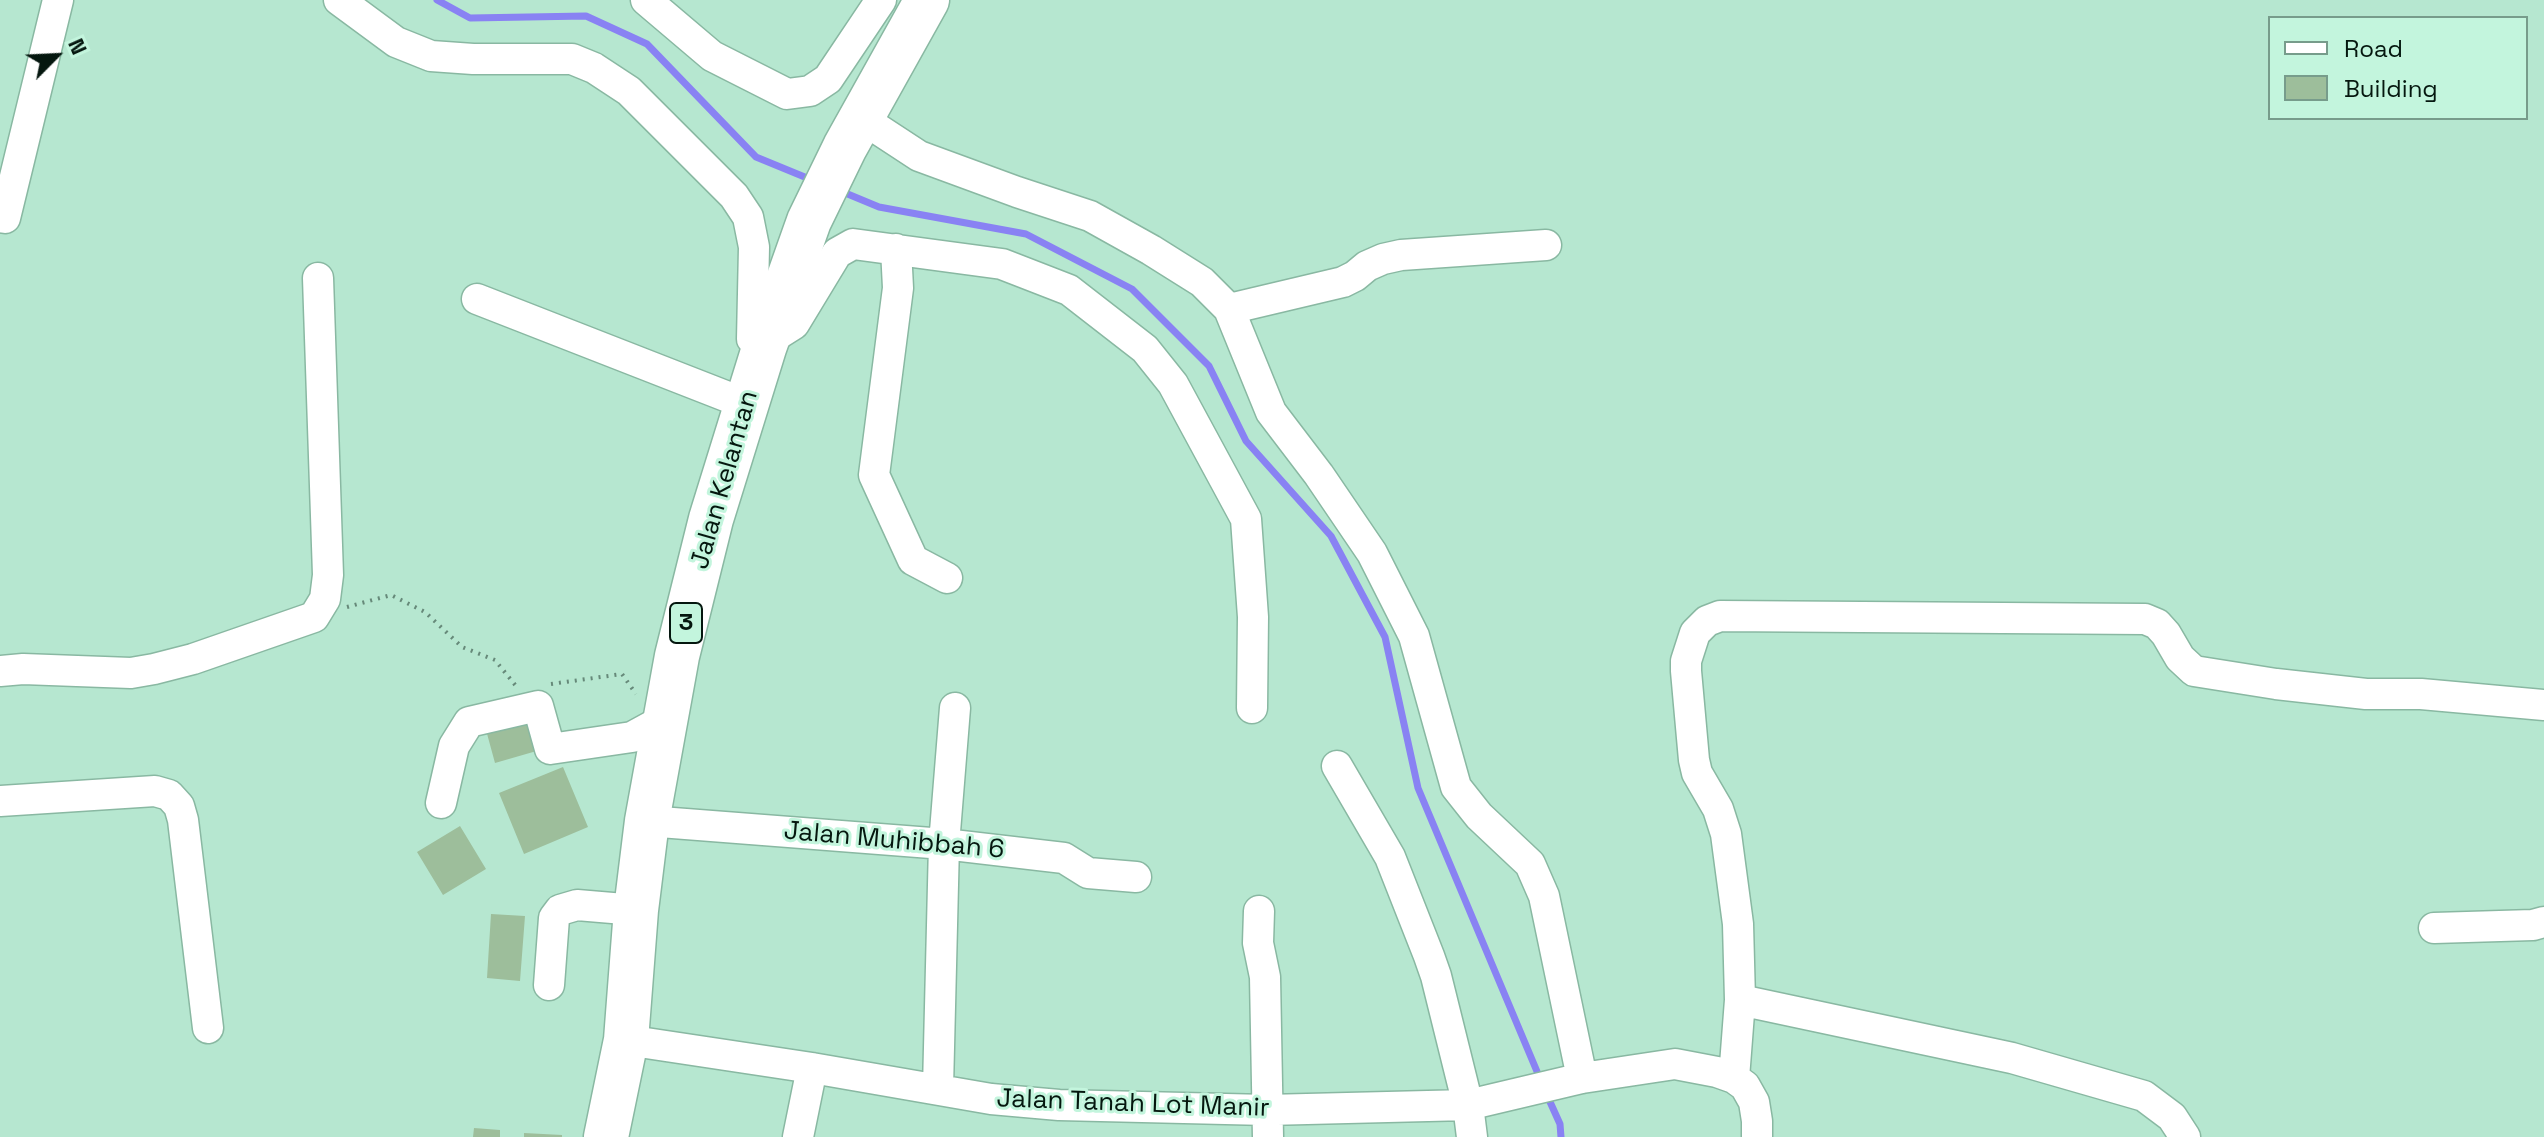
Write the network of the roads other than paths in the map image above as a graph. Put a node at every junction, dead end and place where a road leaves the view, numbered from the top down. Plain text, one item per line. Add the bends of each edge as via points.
1 (58, 0) edge
2 (339, 0) edge
3 (646, 0) edge
4 (881, 0) edge
5 (927, 0) edge
6 (853, 133) junction
7 (5, 218) dead end
8 (1546, 245) dead end
9 (896, 249) junction
10 (318, 278) dead end
11 (477, 299) dead end
12 (1229, 309) junction
13 (766, 345) junction
14 (746, 404) junction
15 (947, 578) dead end
16 (0, 671) edge
17 (2544, 705) edge
18 (955, 708) dead end
19 (1252, 708) dead end
20 (665, 719) junction
21 (1337, 766) dead end
22 (0, 801) edge
23 (441, 803) dead end
24 (647, 821) junction
25 (944, 844) junction
26 (1136, 877) dead end
27 (636, 910) junction
28 (1259, 911) dead end
29 (2544, 922) edge
30 (2434, 928) dead end
31 (549, 985) dead end
32 (1740, 1000) junction
33 (208, 1028) dead end
34 (626, 1040) junction
35 (812, 1068) junction
36 (1726, 1075) junction
37 (1572, 1080) junction
38 (938, 1088) junction
39 (1468, 1105) junction
40 (1267, 1123) edge
41 (606, 1137) edge
42 (636, 1137) edge
43 (798, 1137) edge
44 (1472, 1137) edge
45 (1757, 1137) edge
46 (2185, 1137) edge

1 - 7 street
2 - 13 street via 396,42 431,56 572,59 629,91 734,196 748,217 754,247 752,339
3 - 4 street via 712,56 787,94 810,91 828,79
5 - 6 highway, Jalan Kelantan / 3
6 - 12 street via 1090,216 1202,282
6 - 13 highway, Jalan Kelantan / 3 via 809,221
8 - 12 street via 1392,257 1343,282
9 - 13 street via 853,244 837,253 794,324
9 - 15 street via 898,288 874,475 913,560
9 - 19 street via 1002,264 1069,290 1145,349 1173,384 1246,519
10 - 16 street via 328,575 325,599 314,617 193,659 131,673
11 - 14 street
12 - 37 street via 1271,412 1372,553 1414,636 1456,787 1530,864 1544,896
13 - 14 highway, Jalan Kelantan / 3
14 - 20 highway, Jalan Kelantan / 3 via 711,519
17 - 32 street via 2366,694 2194,671 2157,624 2145,619 1720,616 1695,633 1686,671 1697,773 1726,834 1738,924
18 - 25 street
20 - 23 street via 632,737 550,749 538,706 469,722 454,746
20 - 24 highway, Jalan Kelantan / 3
21 - 39 street via 1390,857 1429,956
22 - 33 street via 155,791 169,795 183,820
24 - 25 street, Jalan Muhibbah 6
24 - 27 highway, Jalan Kelantan / 3
25 - 26 street, Jalan Muhibbah 6 via 1064,858 1088,873
25 - 38 street
27 - 31 street via 577,905 560,910 554,918
27 - 34 highway, Jalan Kelantan / 3
28 - 40 street
29 - 30 street
32 - 36 street
32 - 46 street via 2012,1058 2144,1096 2172,1117
34 - 35 street, Jalan Tanah Lot Manir
34 - 41 highway, Jalan Kelantan / 3
34 - 42 highway, Jalan Kelantan / 3
35 - 38 street, Jalan Tanah Lot Manir
35 - 43 street
36 - 37 street, Jalan Tanah Lot Manir via 1675,1064
36 - 45 street via 1745,1086 1754,1102
37 - 39 street, Jalan Tanah Lot Manir
38 - 40 street, Jalan Tanah Lot Manir via 991,1099
39 - 40 street, Jalan Tanah Lot Manir
39 - 44 street

